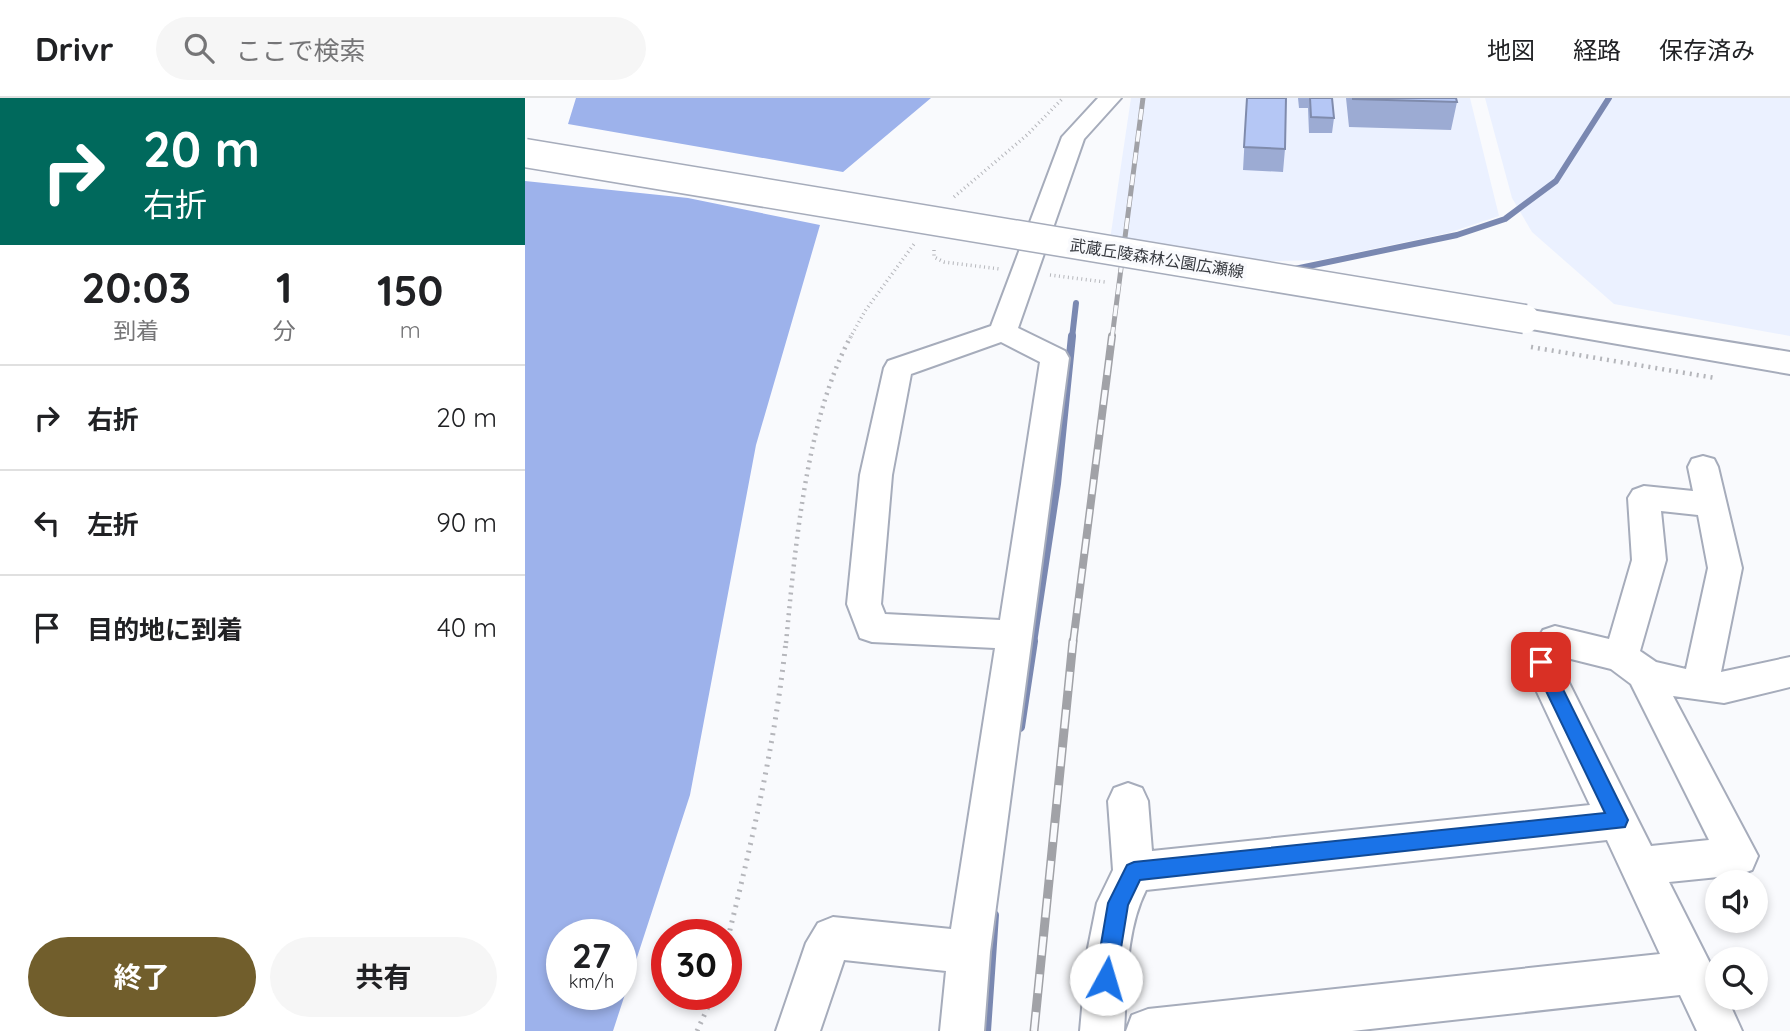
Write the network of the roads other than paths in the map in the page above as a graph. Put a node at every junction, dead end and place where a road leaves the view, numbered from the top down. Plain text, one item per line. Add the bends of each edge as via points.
1 (1110, 98) edge
2 (525, 153) edge
3 (1003, 332) junction
4 (1790, 363) edge
5 (1703, 467) dead end
6 (1711, 505) junction
7 (1015, 635) junction
8 (1634, 666) junction
9 (1790, 672) edge
10 (1699, 687) junction
11 (1128, 801) dead end
12 (1618, 820) junction
13 (1641, 866) junction
14 (1134, 872) junction
15 (969, 952) junction
16 (1691, 972) junction
17 (798, 1031) edge
18 (962, 1031) edge
19 (1102, 1031) edge
20 (1148, 1031) edge
21 (1720, 1031) edge

1 - 3 street via 1073,137
2 - 4 main road, 武蔵丘陵森林公園広瀬線, bridge
3 - 7 street via 1055,358
3 - 7 street via 898,368 876,475 864,604 873,628
5 - 6 street
6 - 8 street via 1644,498 1649,560
6 - 10 street via 1725,568
7 - 15 street
8 - 10 street
8 - 12 street via 1555,640 1541,662
8 - 13 street via 1738,856
9 - 10 street via 1724,688
11 - 14 street
12 - 13 street
12 - 14 street
13 - 16 street
14 - 19 street via 1118,903 1110,940
15 - 17 street via 833,938 821,958
15 - 18 street
16 - 20 street
16 - 21 street

